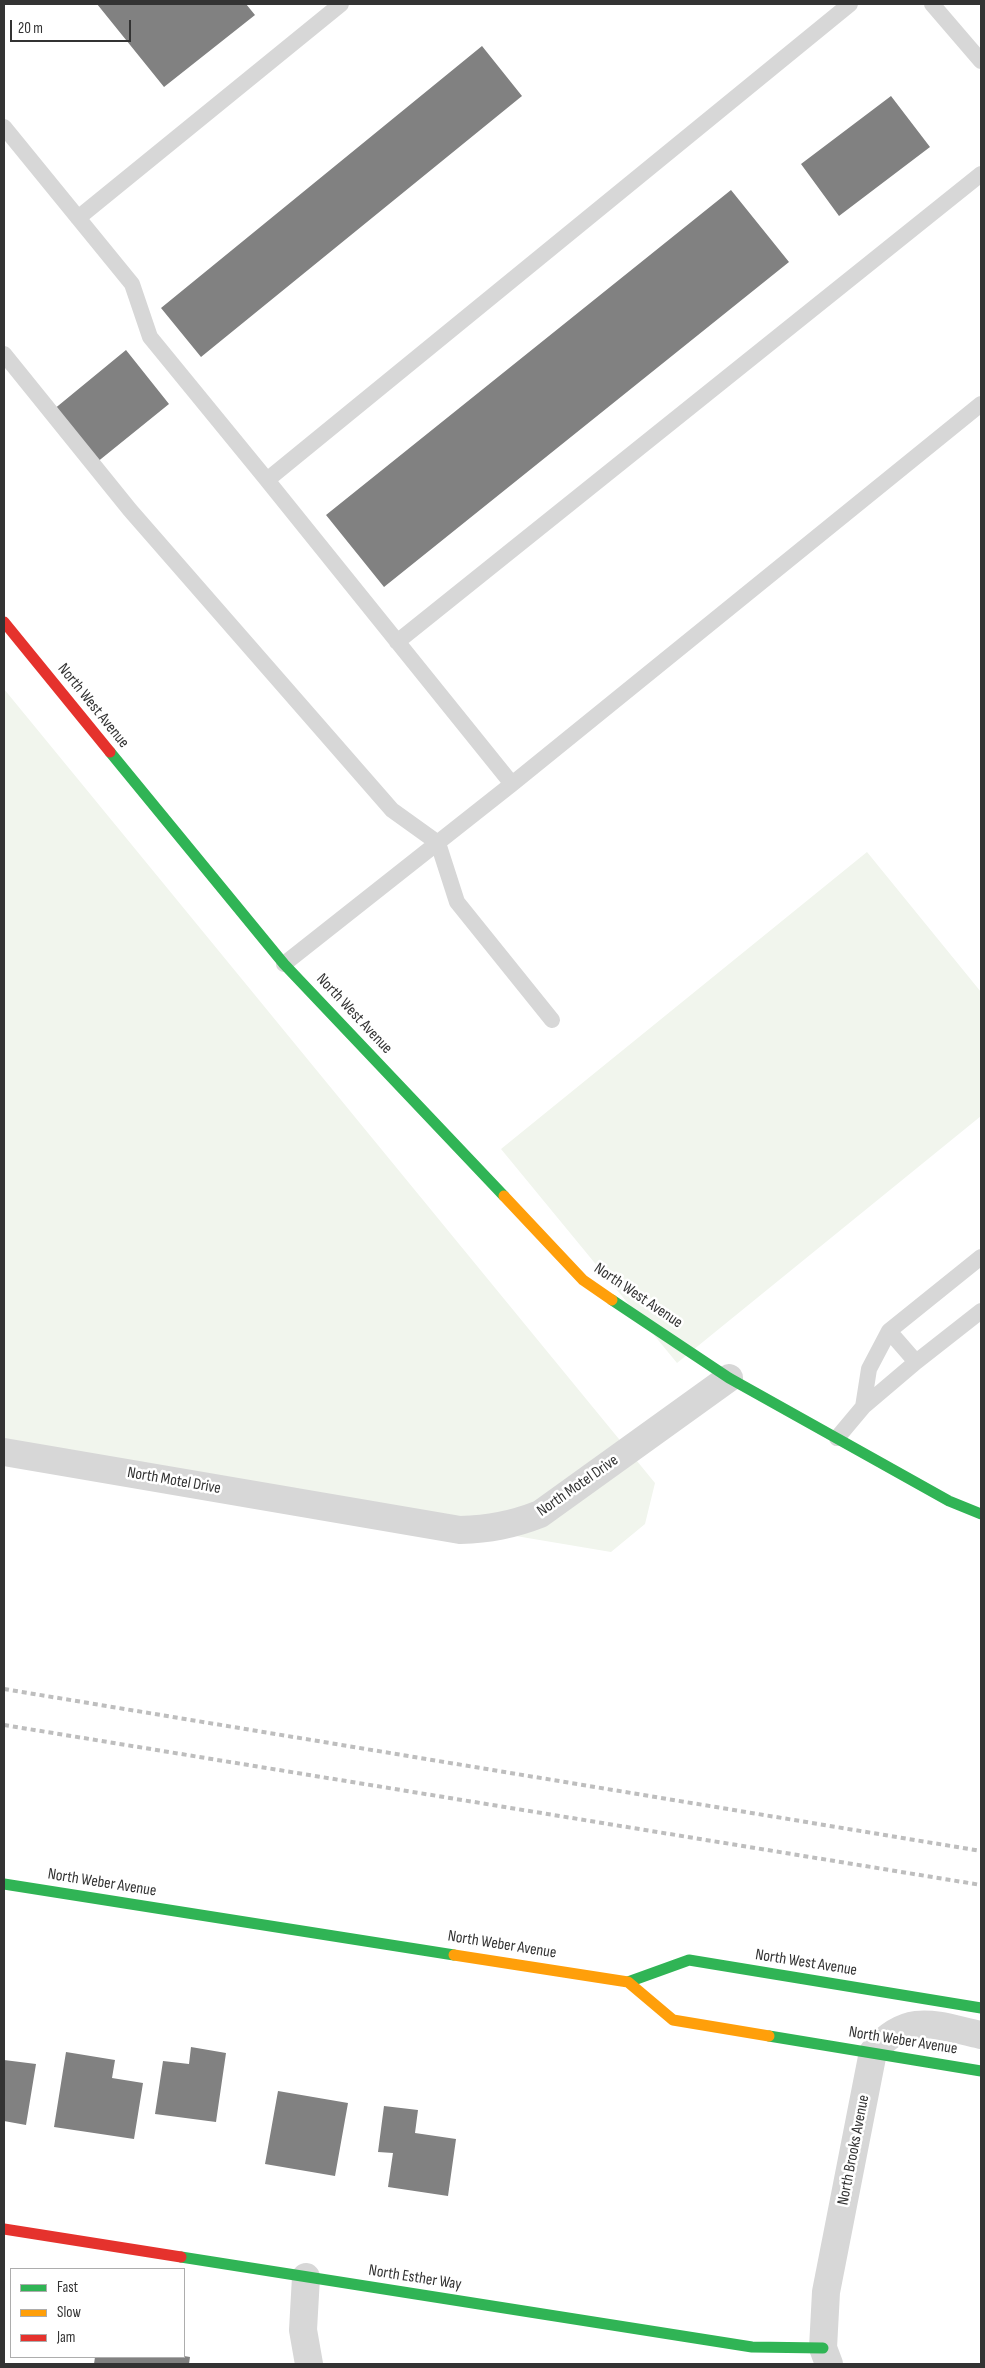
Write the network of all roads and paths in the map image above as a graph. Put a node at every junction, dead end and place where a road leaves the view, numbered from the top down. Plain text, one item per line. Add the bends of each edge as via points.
1 (341, 4) edge
2 (850, 4) edge
3 (932, 4) edge
4 (981, 62) edge
5 (4, 127) edge
6 (981, 174) edge
7 (78, 218) junction
8 (4, 354) edge
9 (981, 404) edge
10 (267, 480) junction
11 (4, 622) edge
12 (397, 642) junction
13 (512, 784) junction
14 (438, 843) junction
15 (284, 964) junction
16 (552, 1020) dead end
17 (981, 1257) edge
18 (981, 1311) edge
19 (889, 1331) junction
20 (916, 1362) junction
21 (729, 1378) junction
22 (863, 1407) junction
23 (837, 1438) junction
24 (4, 1452) edge
25 (981, 1514) edge
26 (4, 1884) edge
27 (628, 1982) junction
28 (981, 2008) edge
29 (981, 2035) edge
30 (873, 2052) junction
31 (981, 2070) edge
32 (4, 2229) edge
33 (306, 2277) junction
34 (826, 2356) edge
35 (309, 2364) edge

1 - 7 lane
2 - 10 lane
3 - 4 lane
5 - 7 lane
6 - 12 lane
7 - 10 lane via 132,284 150,337
8 - 14 lane via 130,510 392,810
9 - 13 lane
10 - 12 lane
11 - 15 street, North West Avenue
12 - 13 lane
13 - 14 lane
14 - 15 lane
14 - 16 lane via 457,902
15 - 21 street, North West Avenue via 583,1280
17 - 19 lane
18 - 20 lane
19 - 20 lane
19 - 22 lane via 869,1370
20 - 22 lane
21 - 23 street
21 - 24 street, North Motel Drive via 540,1514 515,1524 489,1529 460,1530
22 - 23 lane
23 - 25 street via 949,1501
26 - 27 street, North Weber Avenue
27 - 28 street, North West Avenue via 689,1960
27 - 30 street, North Weber Avenue via 673,2020
29 - 30 street via 925,2023 885,2038
30 - 31 street, North Weber Avenue
30 - 34 street, North Brooks Avenue via 826,2292
32 - 33 street, North Esther Way
33 - 34 street, North Esther Way
33 - 35 street via 303,2330

